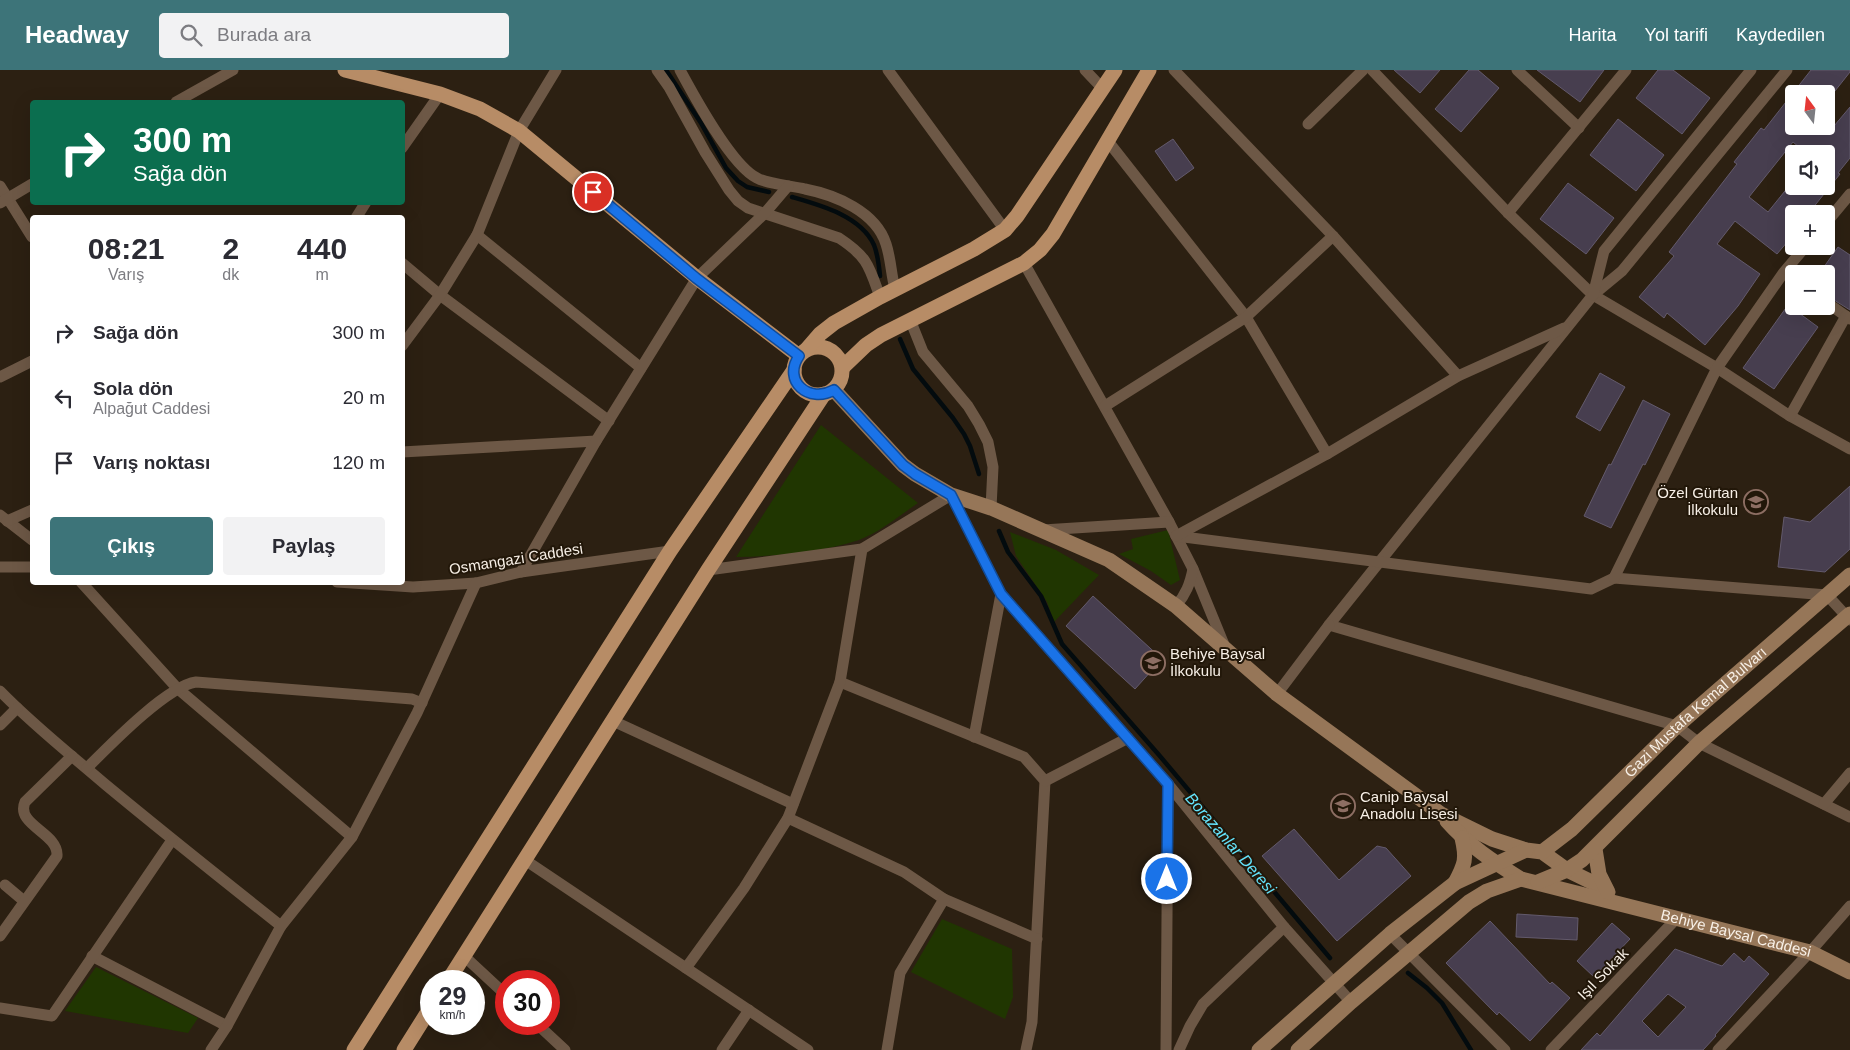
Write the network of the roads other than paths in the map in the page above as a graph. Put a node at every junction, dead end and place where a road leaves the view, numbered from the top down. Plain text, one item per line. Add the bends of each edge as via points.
1 (233, 70) edge
2 (345, 70) edge
3 (556, 70) edge
4 (657, 70) edge
5 (680, 70) edge
6 (888, 70) edge
7 (1085, 70) edge
8 (1115, 70) edge
9 (1149, 70) edge
10 (1174, 70) edge
11 (1363, 70) edge
12 (1372, 70) edge
13 (1516, 70) edge
14 (1626, 70) edge
15 (1751, 70) edge
16 (1787, 70) edge
17 (1104, 89) junction
18 (440, 94) junction
19 (180, 100) edge
20 (1308, 124) dead end
21 (1580, 128) junction
22 (518, 131) junction
23 (1107, 140) junction
24 (405, 144) edge
25 (30, 185) edge
26 (0, 186) edge
27 (788, 186) junction
28 (1850, 194) edge
29 (4, 201) edge
30 (1835, 212) edge
31 (765, 213) junction
32 (1508, 213) junction
33 (1005, 230) junction
34 (30, 234) edge
35 (477, 235) junction
36 (1332, 236) junction
37 (1024, 263) junction
38 (405, 266) edge
39 (696, 278) junction
40 (1785, 281) edge
41 (895, 289) junction
42 (440, 295) junction
43 (1593, 295) junction
44 (880, 297) junction
45 (1835, 308) edge
46 (1246, 317) junction
47 (1848, 317) edge
48 (911, 322) junction
49 (1567, 327) junction
50 (405, 342) edge
51 (800, 358) junction
52 (30, 362) edge
53 (843, 367) junction
54 (641, 368) junction
55 (1717, 368) junction
56 (1458, 376) junction
57 (0, 377) edge
58 (829, 392) junction
59 (1105, 406) junction
60 (1790, 416) junction
61 (609, 421) junction
62 (596, 441) junction
63 (1850, 448) edge
64 (405, 452) edge
65 (1327, 454) junction
66 (951, 495) junction
67 (991, 508) junction
68 (30, 511) edge
69 (3, 518) edge
70 (1169, 522) junction
71 (1042, 530) junction
72 (1176, 536) junction
73 (30, 538) edge
74 (862, 549) junction
75 (670, 551) junction
76 (1378, 562) junction
77 (0, 567) edge
78 (30, 567) edge
79 (1193, 569) junction
80 (708, 570) junction
81 (521, 572) junction
82 (1850, 575) edge
83 (1614, 578) junction
84 (476, 583) junction
85 (84, 585) edge
86 (383, 585) edge
87 (1001, 594) junction
88 (1827, 595) junction
89 (1176, 606) junction
90 (1849, 617) edge
91 (1329, 625) junction
92 (1225, 648) junction
93 (840, 682) junction
94 (177, 688) junction
95 (0, 691) edge
96 (1277, 694) junction
97 (422, 703) junction
98 (17, 708) junction
99 (613, 721) junction
100 (0, 725) edge
101 (1677, 726) junction
102 (974, 737) junction
103 (1128, 738) junction
104 (1699, 743) junction
105 (72, 756) junction
106 (86, 768) junction
107 (1850, 774) edge
108 (1045, 781) junction
109 (1168, 784) junction
110 (793, 804) junction
111 (1824, 804) junction
112 (1441, 814) junction
113 (1850, 817) edge
114 (788, 818) junction
115 (352, 838) junction
116 (1462, 838) junction
117 (172, 840) junction
118 (1595, 849) junction
119 (1526, 850) junction
120 (1542, 852) junction
121 (525, 860) junction
122 (1495, 863) junction
123 (1567, 870) junction
124 (1521, 879) junction
125 (1538, 882) junction
126 (1455, 883) junction
127 (2, 886) edge
128 (1606, 889) junction
129 (944, 899) junction
130 (24, 901) junction
131 (1619, 904) junction
132 (1850, 906) edge
133 (1677, 918) junction
134 (282, 926) junction
135 (1284, 926) junction
136 (1390, 934) junction
137 (0, 936) edge
138 (1037, 939) junction
139 (1409, 952) junction
140 (1810, 952) junction
141 (92, 956) junction
142 (464, 956) junction
143 (686, 968) junction
144 (455, 970) edge
145 (1850, 972) edge
146 (1334, 983) junction
147 (495, 986) edge
148 (1351, 1002) junction
149 (0, 1008) edge
150 (749, 1010) junction
151 (420, 1025) edge
152 (227, 1026) junction
153 (549, 1035) edge
154 (211, 1050) edge
155 (354, 1050) edge
156 (404, 1050) edge
157 (565, 1050) edge
158 (722, 1050) edge
159 (808, 1050) edge
160 (887, 1050) edge
161 (1026, 1050) edge
162 (1166, 1050) edge
163 (1179, 1050) edge
164 (1259, 1050) edge
165 (1298, 1050) edge
166 (1505, 1050) edge
167 (1551, 1050) edge
168 (1718, 1050) edge

1 - 19 street
2 - 18 main road
3 - 22 street
4 - 31 street via 729,190 748,208
5 - 27 street via 728,149 742,166 757,178
6 - 33 street
7 - 17 street
8 - 17 main road
9 - 23 main road
10 - 36 street
11 - 20 street
12 - 32 street
13 - 21 street
14 - 21 street
15 - 43 street via 1604,251
16 - 43 street via 1622,271
17 - 33 main road
18 - 22 main road via 480,109
18 - 24 street
21 - 32 street
22 - 35 street
22 - 39 main road
23 - 37 main road via 1053,234
23 - 46 street
25 - 29 street
26 - 29 street
27 - 31 street
27 - 41 street via 824,194 872,220 884,237
28 - 30 street
29 - 34 street
31 - 39 street
31 - 44 street via 839,238 852,246 869,266
32 - 43 street
33 - 41 main road
35 - 42 street
35 - 54 street
36 - 46 street
36 - 56 street
37 - 48 main road
37 - 59 street
38 - 42 street
39 - 51 main road
39 - 54 street
40 - 55 street
41 - 44 main road
42 - 50 street
42 - 61 street
43 - 49 street
43 - 55 street
44 - 51 main road via 834,323
45 - 47 street
46 - 59 street
46 - 65 street
47 - 60 street
48 - 53 main road via 881,335
48 - 67 street via 923,352 968,406 988,442 993,467
49 - 56 street
49 - 76 street
51 - 53 main road via 814,346 822,346 836,353
51 - 58 main road via 797,383 810,394
51 - 75 main road
52 - 57 street
53 - 58 main road via 840,383
54 - 61 street
55 - 60 street
55 - 83 street
56 - 65 street
58 - 66 main road via 903,465
58 - 80 main road
59 - 70 street
60 - 63 street
61 - 62 street
62 - 64 street
62 - 81 street
65 - 72 street
66 - 67 main road
66 - 74 street
66 - 87 street
67 - 71 main road
68 - 69 street
69 - 73 street
70 - 71 street
70 - 72 street
71 - 89 main road via 1109,560
72 - 76 street
72 - 79 street
74 - 80 street
74 - 93 street
75 - 81 street, Osmangazi Caddesi
75 - 155 main road
76 - 83 street via 1591,588
76 - 91 street
77 - 78 street
79 - 89 street via 1190,584
79 - 92 street
80 - 99 main road
81 - 84 street, Osmangazi Caddesi
82 - 88 main road, Gazi Mustafa Kemal Bulvarı
83 - 88 street
84 - 86 street, Osmangazi Caddesi via 413,587
84 - 97 street
85 - 94 street
87 - 102 street
87 - 103 street
88 - 90 street
88 - 101 main road, Gazi Mustafa Kemal Bulvarı
89 - 92 main road
90 - 104 main road, Gazi Mustafa Kemal Bulvarı
91 - 96 street
91 - 101 street
92 - 96 main road
93 - 102 street
93 - 110 street
94 - 97 street via 196,682 412,699
94 - 106 street
94 - 115 street
95 - 98 street
96 - 112 main road
97 - 115 street
98 - 100 street
98 - 105 street
99 - 110 street
99 - 121 main road
101 - 104 street
101 - 120 main road, Gazi Mustafa Kemal Bulvarı via 1572,829
102 - 108 street via 1024,756
103 - 108 street
103 - 109 street
104 - 111 street
104 - 118 main road, Gazi Mustafa Kemal Bulvarı
105 - 106 street
105 - 130 street via 23,806 26,817 55,844 58,853
106 - 117 street
107 - 111 street
108 - 138 street
109 - 135 street
109 - 162 street
110 - 114 street
111 - 113 street
112 - 116 main road
112 - 119 main road via 1492,839
114 - 129 street via 904,872
114 - 143 street via 744,888
115 - 134 street
116 - 122 main road
116 - 126 main road via 1466,858
117 - 134 street
117 - 141 street
118 - 123 main road, Gazi Mustafa Kemal Bulvarı
118 - 128 main road via 1599,874
119 - 120 main road
119 - 122 main road
120 - 123 main road
121 - 142 main road
121 - 143 street
122 - 124 main road
122 - 126 main road
123 - 125 main road, Gazi Mustafa Kemal Bulvarı
123 - 128 main road
124 - 125 main road, Behiye Baysal Caddesi
124 - 139 main road via 1486,891 1469,902
125 - 131 main road, Behiye Baysal Caddesi
126 - 136 main road
127 - 130 street
128 - 131 main road
129 - 138 street
129 - 160 street via 900,973
130 - 137 street
131 - 133 main road, Behiye Baysal Caddesi
132 - 140 street
133 - 140 main road, Behiye Baysal Caddesi
133 - 167 street, Işıl Sokak
134 - 152 street
135 - 146 street
135 - 163 street via 1203,1004
136 - 139 street
136 - 146 main road
138 - 161 street via 1032,1022
139 - 148 main road
139 - 166 street
140 - 145 main road, Behiye Baysal Caddesi
140 - 168 street
141 - 149 street via 52,1016
141 - 152 street
142 - 144 main road
142 - 147 street
143 - 150 street
146 - 148 street
146 - 164 main road
148 - 165 main road
150 - 158 street
150 - 159 street
151 - 156 main road
152 - 154 street
153 - 157 street

